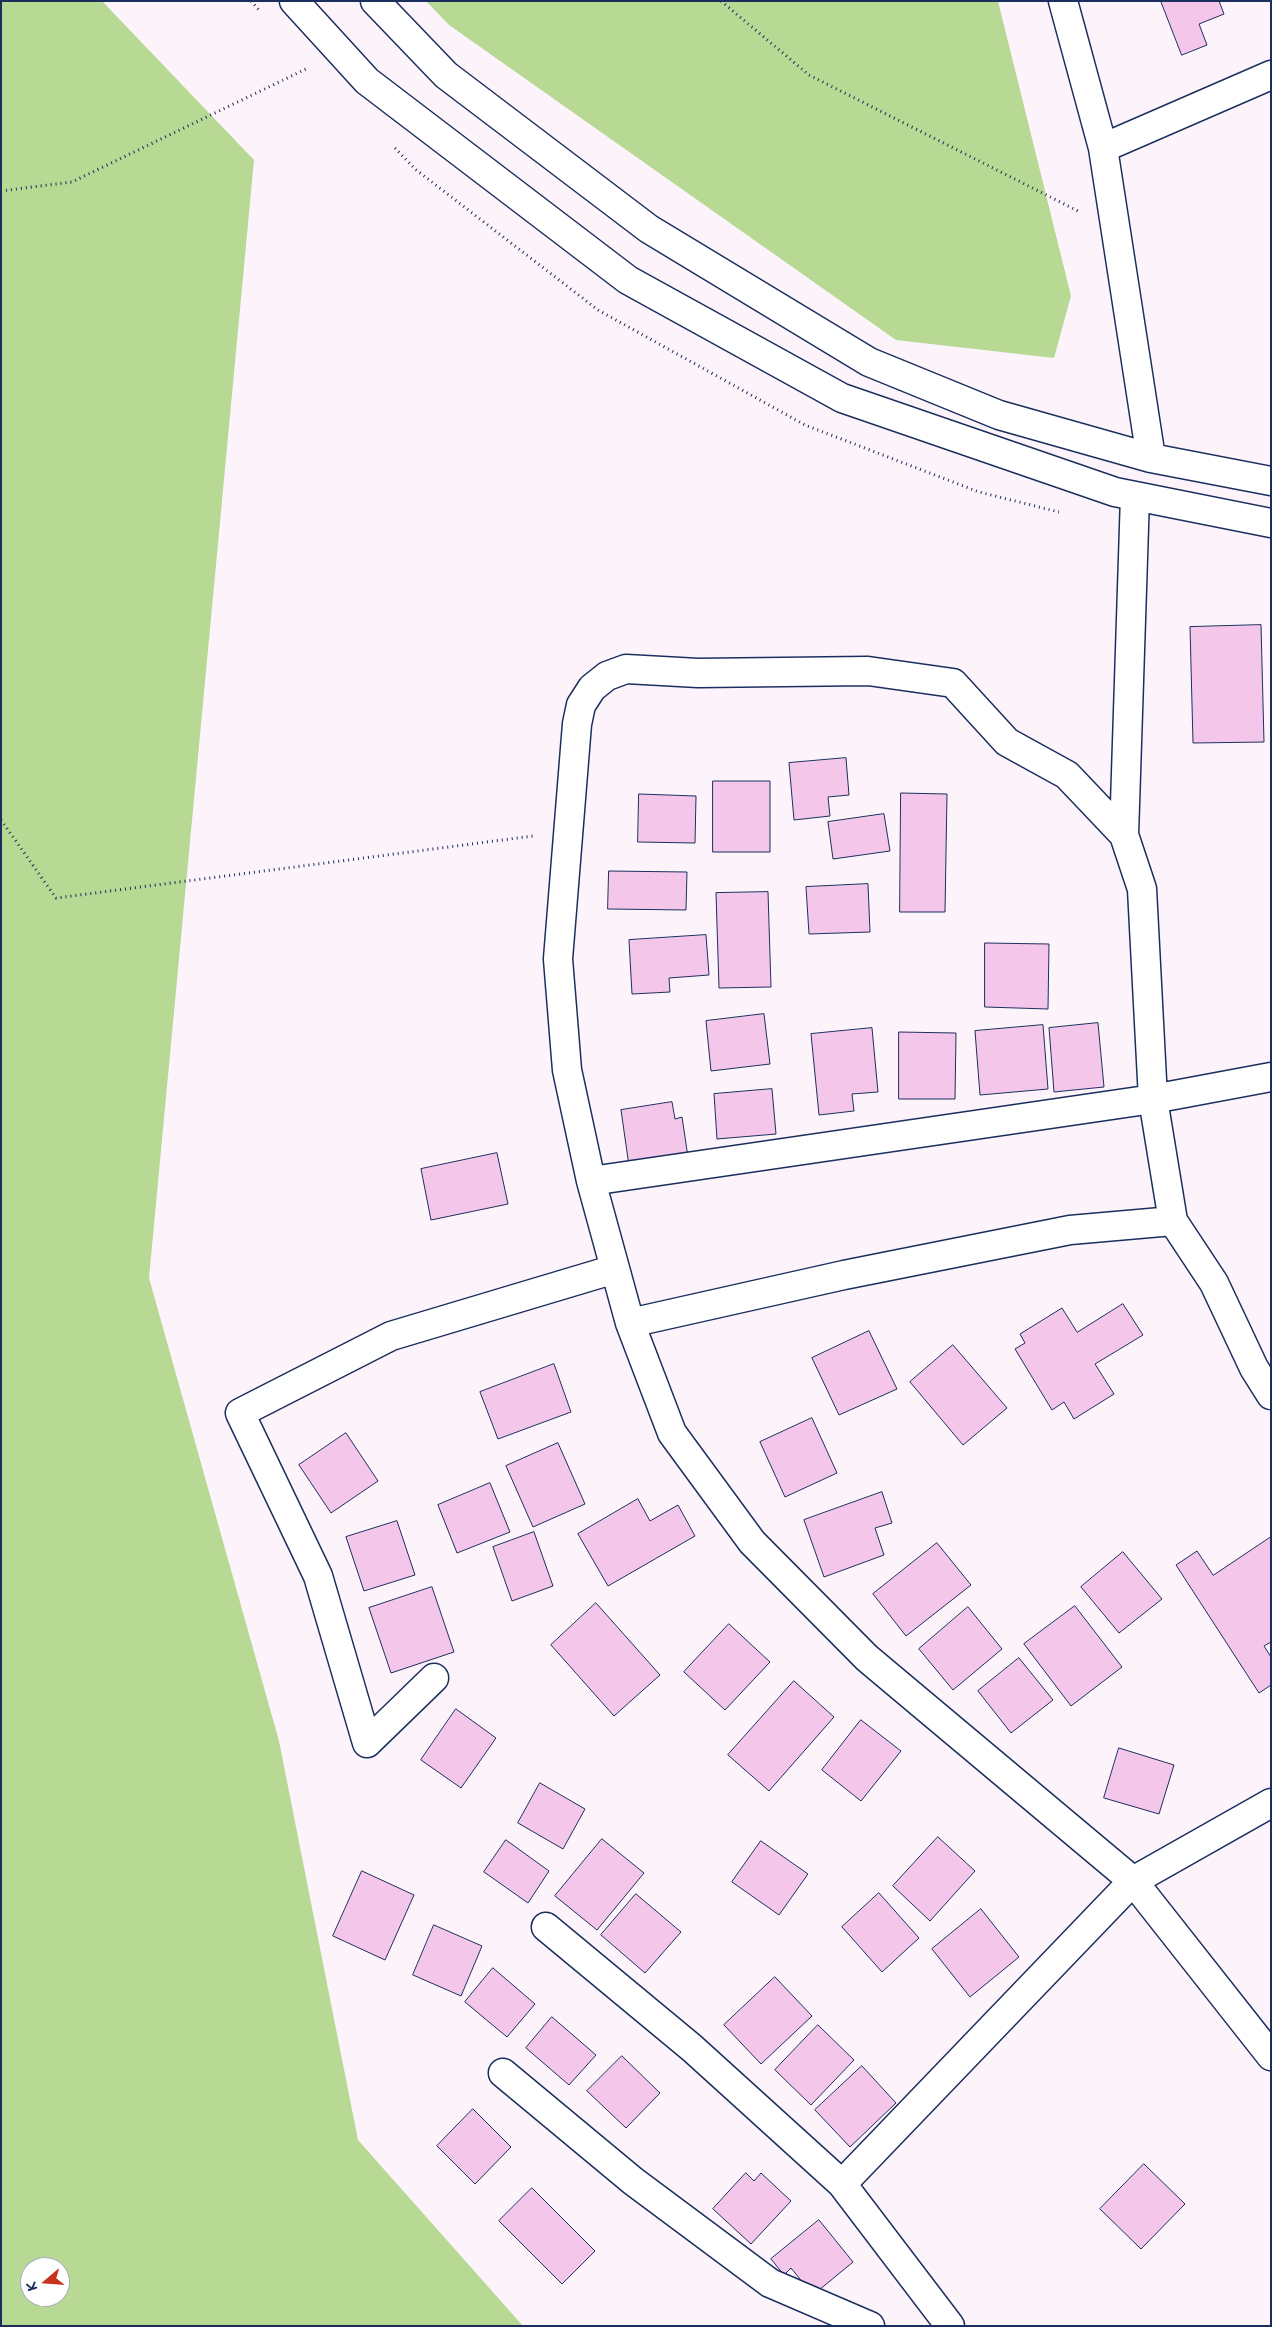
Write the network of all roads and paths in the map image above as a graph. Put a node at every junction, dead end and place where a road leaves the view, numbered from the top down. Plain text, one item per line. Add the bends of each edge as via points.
1 (294, 1) edge
2 (375, 1) edge
3 (721, 1) edge
4 (1063, 1) edge
5 (313, 66) dead end
6 (1271, 75) edge
7 (1103, 148) junction
8 (1, 191) edge
9 (1116, 230) junction
10 (1152, 458) junction
11 (1271, 481) edge
12 (1135, 496) junction
13 (1271, 523) edge
14 (1, 820) edge
15 (568, 831) junction
16 (1124, 836) junction
17 (1271, 1077) edge
18 (1152, 1099) junction
19 (591, 1182) junction
20 (1173, 1221) junction
21 (615, 1270) junction
22 (630, 1323) junction
23 (1271, 1395) edge
24 (434, 1678) dead end
25 (1271, 1803) edge
26 (1133, 1881) junction
27 (546, 1927) dead end
28 (1271, 2056) edge
29 (503, 2073) dead end
30 (842, 2184) junction
31 (870, 2326) edge
32 (950, 2326) edge

1 - 12 street via 367,81 628,280 842,398 1115,492
2 - 10 street via 446,75 650,229 869,362 999,415
3 - 9 path via 809,75
4 - 7 street
5 - 8 path via 72,182
6 - 7 street
7 - 9 street
9 - 10 street
10 - 11 street
12 - 13 street
12 - 16 street
14 - 15 path via 56,898
15 - 16 street via 581,704 592,688 607,676 626,669 646,668 698,673 868,672 953,683 1006,742 1067,775
15 - 19 street via 558,959 568,1070
16 - 18 street via 1142,889
17 - 18 street
18 - 19 street
18 - 20 street
19 - 21 street
20 - 22 street via 1070,1230 844,1275
20 - 23 street via 1214,1283 1254,1368
21 - 22 street
21 - 24 street via 391,1336 240,1413 318,1576 367,1743
22 - 26 street via 672,1433 752,1542 867,1658
25 - 26 street
26 - 28 street
26 - 30 street
27 - 30 street via 692,2048
29 - 31 street via 633,2181 770,2283
30 - 32 street

